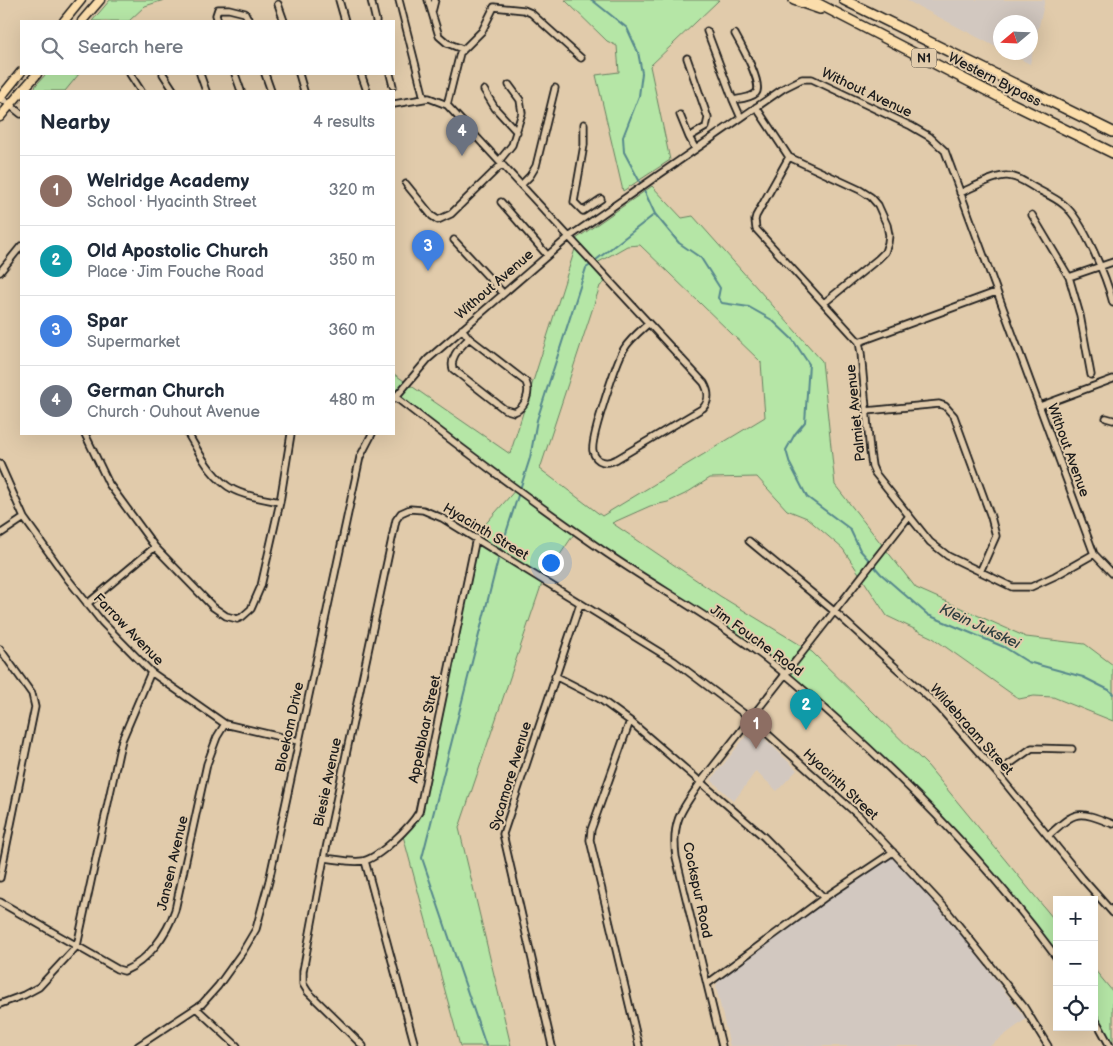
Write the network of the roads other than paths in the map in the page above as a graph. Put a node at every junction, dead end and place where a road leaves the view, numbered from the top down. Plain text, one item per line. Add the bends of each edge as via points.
1 (81, 0) edge
2 (100, 0) edge
3 (338, 0) edge
4 (371, 0) edge
5 (399, 0) edge
6 (428, 0) edge
7 (435, 0) edge
8 (794, 0) edge
9 (811, 0) edge
10 (848, 2) edge
11 (278, 4) dead end
12 (431, 14) junction
13 (842, 15) junction
14 (65, 20) edge
15 (83, 20) edge
16 (218, 20) edge
17 (248, 20) edge
18 (284, 20) edge
19 (344, 20) edge
20 (376, 20) edge
21 (707, 31) dead end
22 (735, 34) dead end
23 (462, 49) junction
24 (581, 58) dead end
25 (686, 58) dead end
26 (20, 73) edge
27 (37, 75) edge
28 (131, 75) edge
29 (164, 75) edge
30 (200, 75) edge
31 (235, 75) edge
32 (265, 75) edge
33 (299, 75) edge
34 (361, 75) edge
35 (390, 75) edge
36 (509, 85) dead end
37 (393, 86) dead end
38 (555, 88) dead end
39 (25, 90) edge
40 (140, 90) edge
41 (173, 90) edge
42 (206, 90) edge
43 (241, 90) edge
44 (271, 90) edge
45 (304, 90) edge
46 (367, 90) edge
47 (484, 90) dead end
48 (20, 95) edge
49 (0, 98) edge
50 (424, 98) junction
51 (732, 100) junction
52 (395, 104) edge
53 (10, 105) junction
54 (447, 105) junction
55 (756, 108) junction
56 (20, 113) edge
57 (680, 115) dead end
58 (0, 117) edge
59 (741, 118) junction
60 (584, 124) dead end
61 (517, 132) junction
62 (1113, 132) edge
63 (688, 137) junction
64 (695, 148) junction
65 (1113, 154) edge
66 (789, 157) junction
67 (500, 163) junction
68 (406, 184) dead end
69 (521, 185) junction
70 (960, 193) junction
71 (601, 199) dead end
72 (501, 202) dead end
73 (583, 211) junction
74 (1032, 215) dead end
75 (591, 220) junction
76 (569, 237) junction
77 (454, 240) dead end
78 (20, 247) edge
79 (547, 255) junction
80 (1113, 262) edge
81 (1100, 266) junction
82 (0, 272) edge
83 (1069, 277) junction
84 (996, 292) junction
85 (503, 293) junction
86 (824, 302) junction
87 (1113, 303) edge
88 (648, 324) junction
89 (462, 329) junction
90 (469, 338) junction
91 (859, 342) junction
92 (1091, 375) dead end
93 (1113, 379) edge
94 (395, 396) edge
95 (395, 398) edge
96 (1040, 406) junction
97 (866, 411) junction
98 (1106, 418) dead end
99 (1113, 420) edge
100 (85, 435) edge
101 (189, 435) edge
102 (291, 435) edge
103 (371, 435) edge
104 (0, 464) edge
105 (280, 502) junction
106 (410, 509) joint
107 (909, 516) junction
108 (24, 518) junction
109 (0, 534) edge
110 (476, 538) junction
111 (749, 541) dead end
112 (155, 547) junction
113 (1094, 554) junction
114 (980, 572) junction
115 (1113, 574) edge
116 (87, 604) junction
117 (580, 604) junction
118 (835, 612) junction
119 (0, 649) edge
120 (151, 672) junction
121 (785, 674) junction
122 (555, 676) junction
123 (751, 719) junction
124 (630, 721) junction
125 (225, 724) junction
126 (298, 741) junction
127 (1072, 749) dead end
128 (997, 773) junction
129 (701, 782) junction
130 (1113, 824) edge
131 (1048, 836) junction
132 (893, 852) junction
133 (324, 858) junction
134 (364, 861) junction
135 (0, 878) edge
136 (824, 898) junction
137 (0, 902) edge
138 (1113, 913) edge
139 (77, 946) junction
140 (1053, 953) edge
141 (707, 984) junction
142 (0, 1004) edge
143 (196, 1008) junction
144 (1098, 1024) edge
145 (138, 1046) edge
146 (237, 1046) edge
147 (363, 1046) edge
148 (415, 1046) edge
149 (552, 1046) edge
150 (639, 1046) edge
151 (722, 1046) edge
152 (1048, 1046) edge
153 (1110, 1046) edge

1 - 14 main road
2 - 15 main road
3 - 19 street
4 - 20 street
5 - 50 street
6 - 12 street
7 - 12 street
8 - 13 highway
9 - 13 highway, Western Bypass / N1
10 - 62 highway, Western Bypass / N1
11 - 18 street
12 - 23 street via 442,40
13 - 65 highway, Western Bypass / N1
16 - 17 street via 217,11 224,8 244,13
21 - 51 street
22 - 51 street via 747,54 758,87 753,95
23 - 24 street via 486,26 494,7 524,10
23 - 54 street
25 - 63 street via 709,122
26 - 49 main road
27 - 39 main road
28 - 40 street
29 - 41 street
30 - 42 street
31 - 43 street
32 - 44 street
33 - 45 street
34 - 46 street
35 - 37 street
36 - 61 street via 520,100 522,109
38 - 69 street via 536,166
47 - 61 street
48 - 53 main road
49 - 53 street
50 - 52 street
50 - 54 street
51 - 59 street
53 - 56 street
53 - 58 main road
54 - 67 street
55 - 59 street, Without Avenue
55 - 66 street
55 - 70 street, Without Avenue via 802,79 820,82 930,137 944,151
57 - 63 street
59 - 64 street, Without Avenue
60 - 73 street via 584,145 574,200
61 - 67 street
63 - 64 street
64 - 75 street, Without Avenue
66 - 86 street via 754,220 756,228
66 - 86 street via 871,197 887,225 889,234 885,252
67 - 68 street via 450,214 438,220
67 - 69 street
69 - 76 street
70 - 81 street via 996,178 1006,176 1022,180 1064,204 1074,214
70 - 84 street, Without Avenue
71 - 73 street
72 - 79 street
73 - 75 street
74 - 83 street
75 - 76 street, Without Avenue
76 - 79 street, Without Avenue
76 - 88 street
77 - 85 street
78 - 82 street
79 - 85 street, Without Avenue
80 - 81 street
81 - 83 street
81 - 87 street
83 - 92 street
84 - 91 street
84 - 96 street, Without Avenue
85 - 89 street, Without Avenue
86 - 91 street
88 - 88 street via 704,383 708,399 698,412 617,459 600,461 594,455 592,445 608,395 624,350
89 - 90 street
89 - 94 street, Without Avenue via 428,359
90 - 90 street via 451,361 453,369 504,409 514,412 521,409 529,389 526,382
91 - 97 street, Palmiet Avenue
93 - 96 street
95 - 121 street, Jim Fouche Road via 604,552 732,634
96 - 113 street, Without Avenue
97 - 107 street, Palmiet Avenue via 872,466
97 - 114 street via 939,404 954,416 996,536
98 - 99 street
100 - 112 street via 109,484
101 - 105 street via 206,465 228,486 244,494
102 - 105 street
103 - 126 street, Bloekom Drive via 358,462
104 - 108 street, Farrow Avenue
105 - 112 street via 262,586 242,617 232,619 213,607
106 - 110 street, Hyacinth Street via 423,510 442,518
106 - 133 street, Biesie Avenue via 396,520
107 - 114 street, Palmiet Avenue via 938,549
107 - 118 street, Cockspur Road
108 - 109 street
108 - 116 street, Farrow Avenue
110 - 117 street, Hyacinth Street
110 - 134 street, Appelblaar Street via 421,808 404,832
111 - 118 street, Wildebraam Street
112 - 116 street
113 - 114 street, Palmiet Avenue via 1025,588 1012,587
113 - 115 street, Without Avenue
116 - 120 street, Farrow Avenue
117 - 122 street, Sycamore Avenue
117 - 123 street, Hyacinth Street via 674,661
118 - 121 street, Cockspur Road
118 - 128 street, Wildebraam Street via 939,707
119 - 135 street via 32,694 35,706
120 - 125 street, Farrow Avenue
120 - 139 street via 122,740
121 - 123 street, Cockspur Road
121 - 140 street, Jim Fouche Road via 914,792 1006,893
122 - 124 street via 592,693
122 - 149 street, Sycamore Avenue via 502,834
123 - 129 street, Cockspur Road
123 - 132 street, Hyacinth Street via 854,810
124 - 129 street
124 - 150 street via 590,840
125 - 126 street, Farrow Avenue
125 - 139 street, Jansen Avenue via 207,764 175,910 166,931 144,957 124,971
126 - 143 street, Bloekom Drive via 256,930 208,999
127 - 128 street via 1032,748
128 - 131 street, Wildebraam Street
129 - 136 street via 764,837
129 - 141 street, Cockspur Road via 679,814 675,848
130 - 131 street via 1076,814
131 - 138 street, Wildebraam Street
132 - 136 street
132 - 152 street, Hyacinth Street via 962,927 1024,1007
133 - 134 street
133 - 147 street, Biesie Avenue via 303,984 312,997
134 - 148 street
136 - 141 street
137 - 139 street, Jansen Avenue
139 - 142 street via 39,987
141 - 151 street, Cockspur Road
143 - 145 street, Bloekom Drive
143 - 146 street
144 - 153 street

